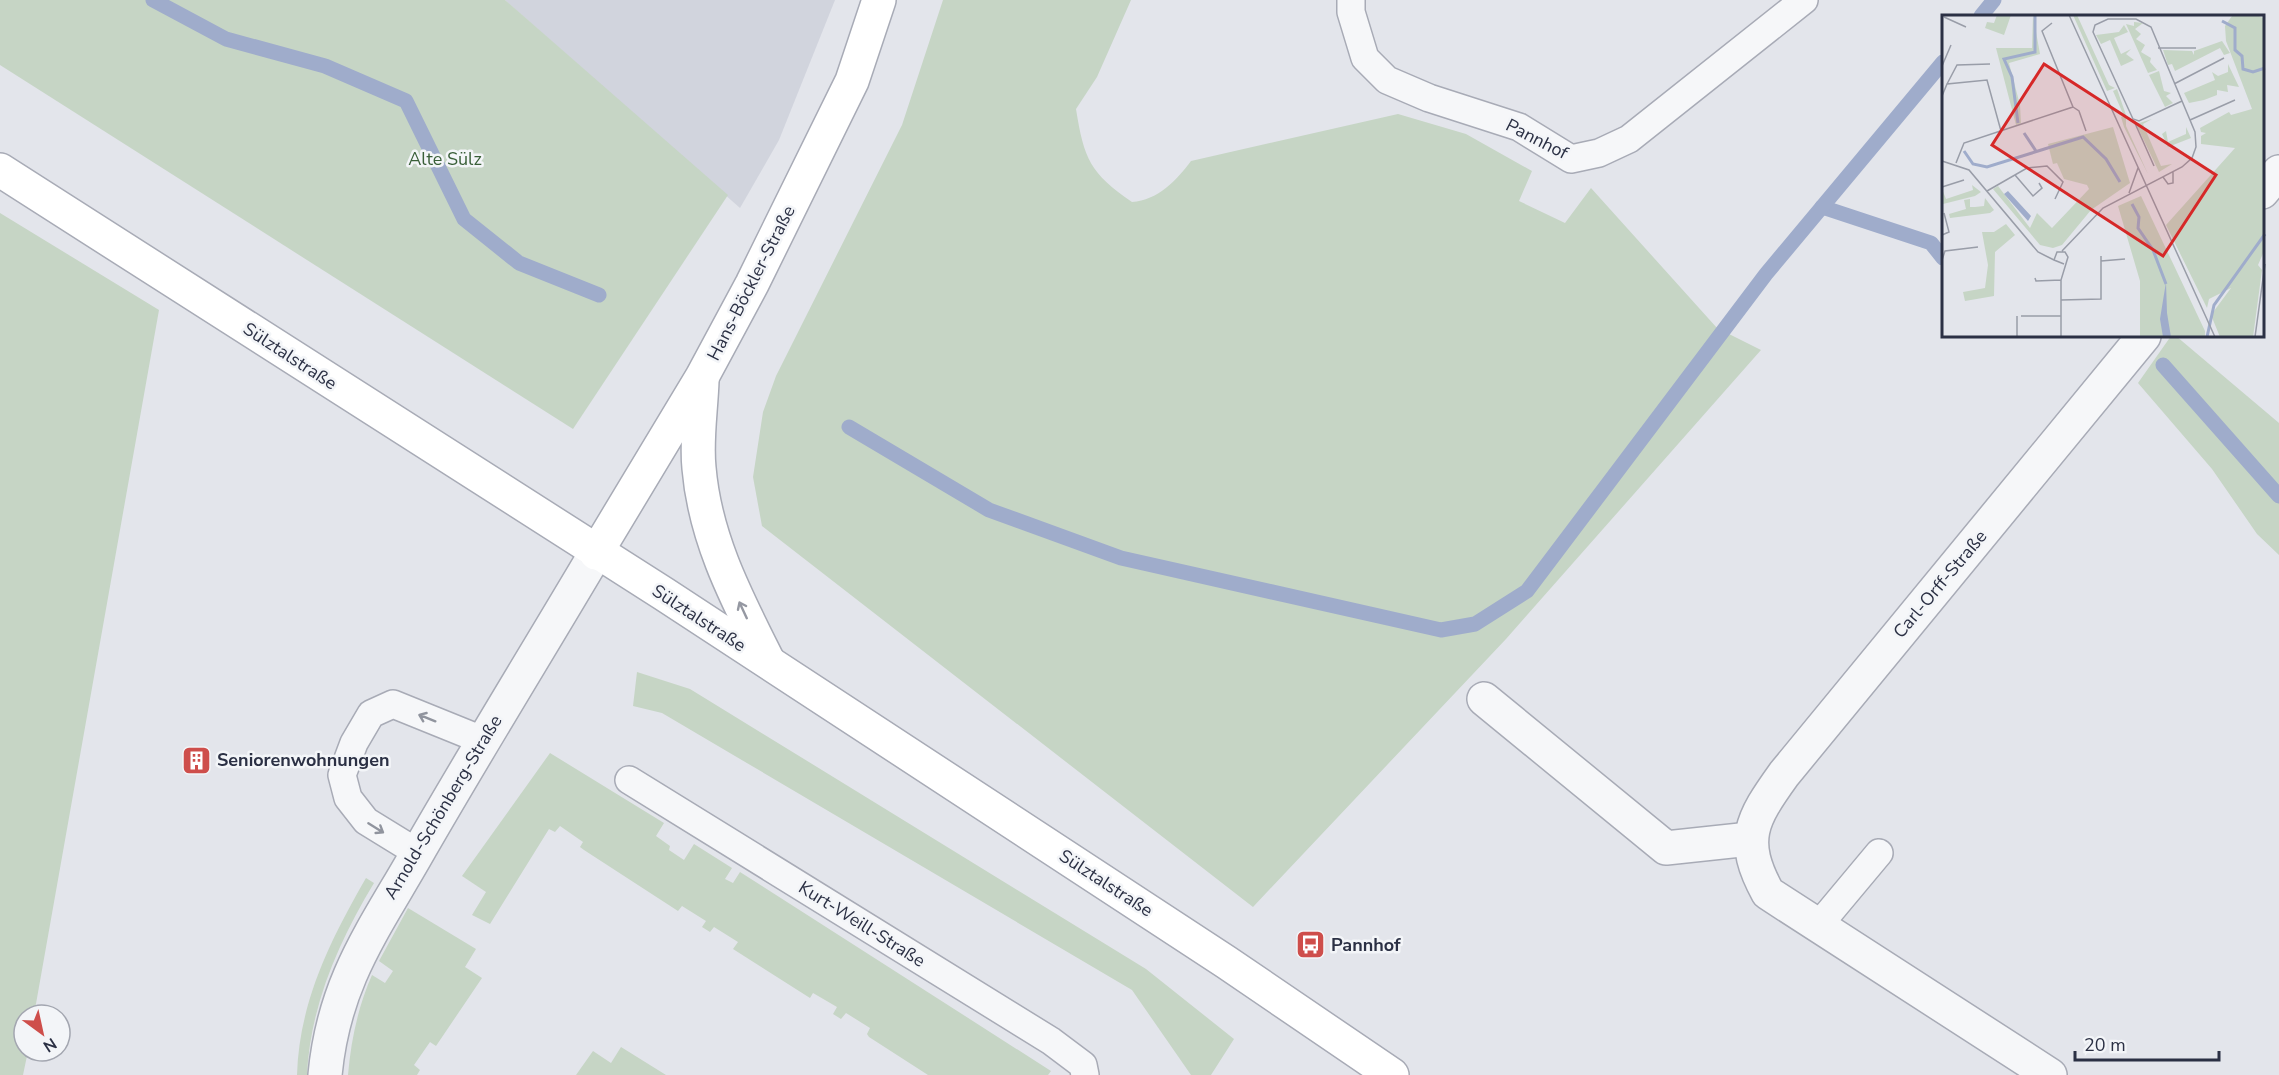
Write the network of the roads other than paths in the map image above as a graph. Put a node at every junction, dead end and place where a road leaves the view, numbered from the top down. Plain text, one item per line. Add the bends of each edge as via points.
1 (879, 0) edge
2 (1352, 0) edge
3 (1804, 0) edge
4 (0, 170) edge
5 (2142, 338) edge
6 (702, 377) junction
7 (596, 553) junction
8 (769, 663) junction
9 (1484, 699) dead end
10 (482, 740) junction
11 (629, 780) dead end
12 (1750, 840) junction
13 (418, 853) junction
14 (1879, 853) dead end
15 (1818, 926) junction
16 (325, 1075) edge
17 (1085, 1075) edge
18 (1392, 1075) edge
19 (2050, 1075) edge

1 - 6 main road, Hans-Böckler-Straße via 852,81
2 - 3 lane, Pannhof via 1351,12 1365,58 1387,80 1519,127 1570,159 1599,153 1629,139
4 - 7 main road, Sülztalstraße
5 - 12 street, Carl-Orff-Straße via 1784,774 1761,806
6 - 7 main road, Hans-Böckler-Straße
8 -> 6 main road via 710,534 699,468
7 - 8 main road, Sülztalstraße
7 - 10 street, Arnold-Schönberg-Straße
8 - 18 main road, Sülztalstraße
9 - 12 street via 1666,848
10 - 13 street, Arnold-Schönberg-Straße
10 -> 13 lane via 393,704 371,714 354,743 342,775 348,798 366,821
11 - 17 lane, Kurt-Weill-Straße via 1051,1041 1083,1065
12 - 15 street, Carl-Orff-Straße via 1754,867 1768,892
13 - 16 street, Arnold-Schönberg-Straße via 365,940 339,999
14 - 15 lane
15 - 19 street, Carl-Orff-Straße

